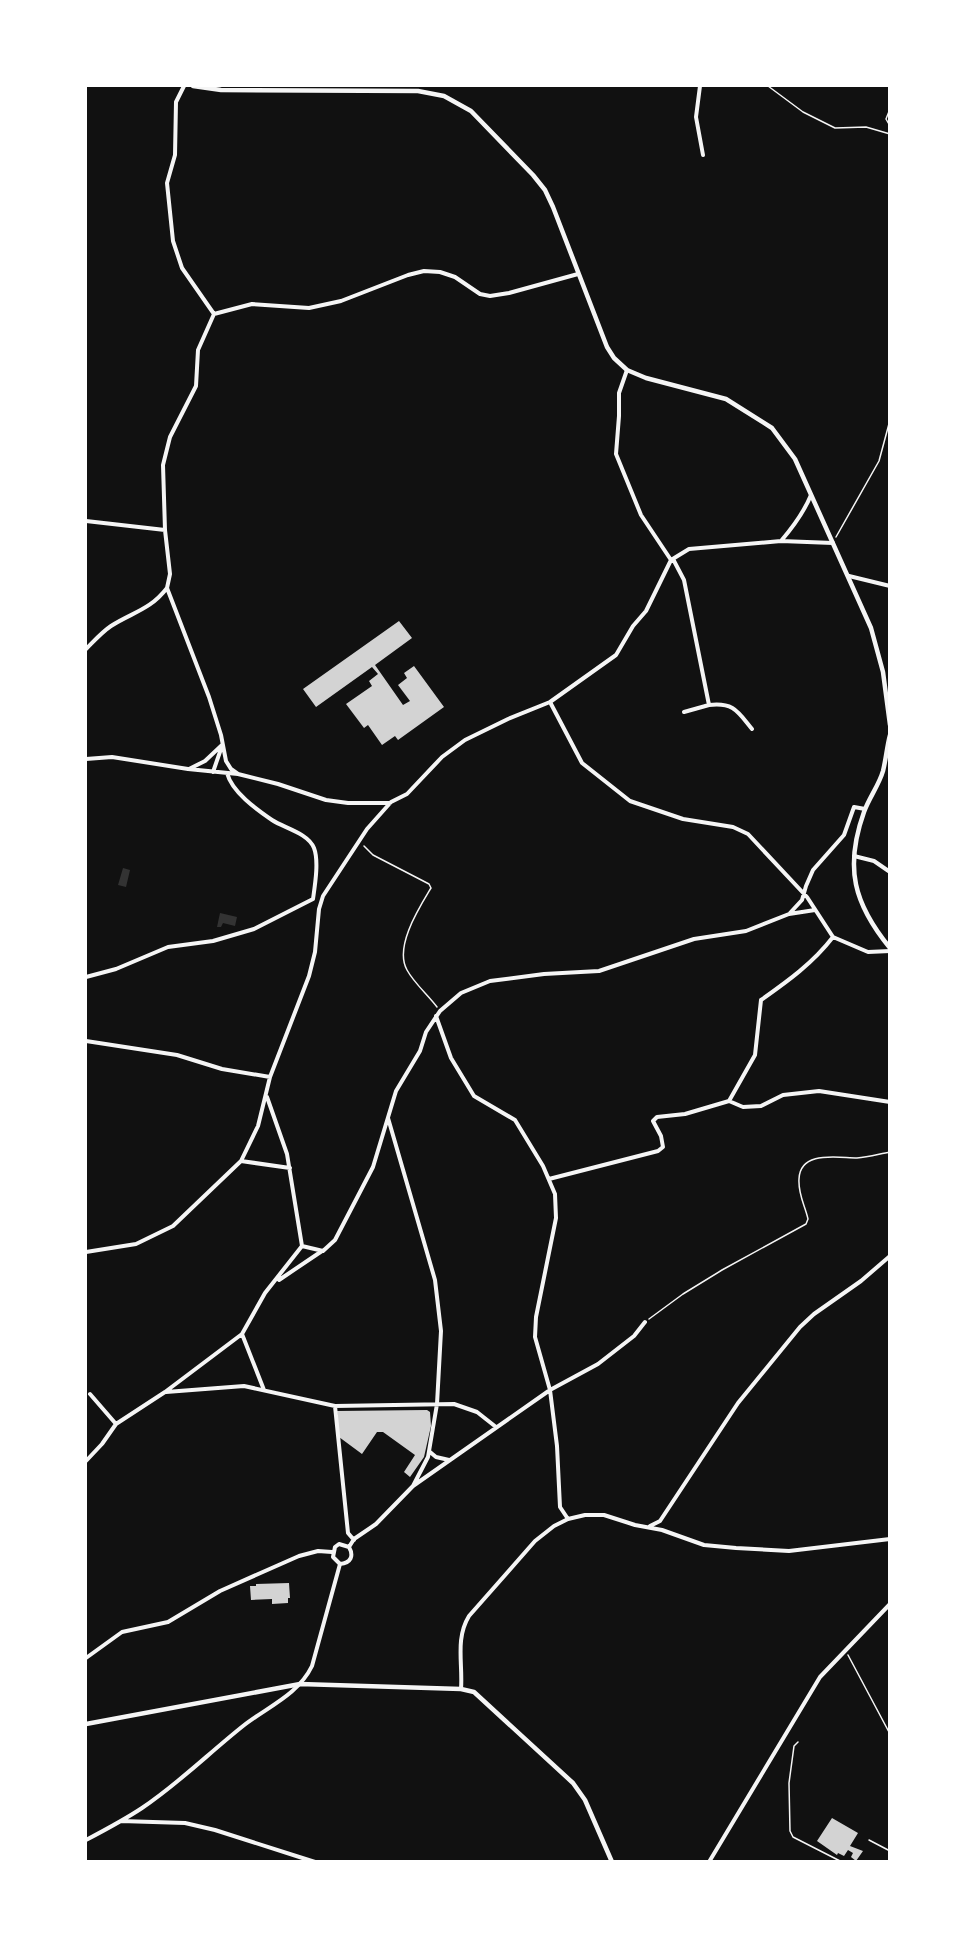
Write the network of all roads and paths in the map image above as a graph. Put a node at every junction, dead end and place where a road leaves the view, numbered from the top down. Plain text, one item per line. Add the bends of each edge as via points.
1 (184, 86) edge
2 (193, 86) edge
3 (700, 86) edge
4 (768, 86) edge
5 (419, 88) edge
6 (890, 109) edge
7 (890, 126) edge
8 (890, 134) edge
9 (704, 155) dead end
10 (578, 274) junction
11 (214, 314) junction
12 (627, 370) junction
13 (890, 420) edge
14 (812, 495) junction
15 (86, 521) edge
16 (165, 530) junction
17 (781, 540) junction
18 (833, 543) junction
19 (672, 559) junction
20 (849, 576) junction
21 (890, 586) edge
22 (167, 588) junction
23 (86, 649) edge
24 (550, 702) junction
25 (709, 705) junction
26 (684, 712) dead end
27 (890, 725) edge
28 (752, 729) dead end
29 (890, 735) edge
30 (222, 746) junction
31 (86, 759) edge
32 (188, 769) junction
33 (213, 772) junction
34 (227, 773) junction
35 (238, 774) junction
36 (391, 802) junction
37 (865, 809) junction
38 (359, 841) junction
39 (854, 856) junction
40 (890, 872) edge
41 (805, 894) junction
42 (816, 910) junction
43 (789, 914) junction
44 (833, 937) junction
45 (890, 950) edge
46 (86, 977) edge
47 (440, 1011) junction
48 (436, 1016) junction
49 (86, 1041) edge
50 (270, 1077) junction
51 (266, 1095) junction
52 (729, 1101) junction
53 (890, 1102) edge
54 (387, 1117) junction
55 (890, 1152) edge
56 (241, 1161) junction
57 (290, 1168) junction
58 (549, 1179) junction
59 (302, 1246) junction
60 (323, 1251) junction
61 (86, 1252) edge
62 (890, 1256) edge
63 (274, 1283) junction
64 (645, 1322) joint
65 (242, 1334) junction
66 (264, 1390) junction
67 (550, 1390) junction
68 (165, 1392) junction
69 (90, 1394) dead end
70 (437, 1404) junction
71 (335, 1406) junction
72 (116, 1424) junction
73 (496, 1427) junction
74 (429, 1452) junction
75 (449, 1460) junction
76 (86, 1461) edge
77 (413, 1486) junction
78 (568, 1519) junction
79 (649, 1526) junction
80 (890, 1539) edge
81 (354, 1540) junction
82 (350, 1547) junction
83 (332, 1552) junction
84 (340, 1564) junction
85 (890, 1604) edge
86 (845, 1651) junction
87 (86, 1658) edge
88 (300, 1683) junction
89 (461, 1689) junction
90 (86, 1724) edge
91 (890, 1734) edge
92 (798, 1742) dead end
93 (121, 1821) junction
94 (86, 1840) edge
95 (869, 1840) dead end
96 (890, 1851) edge
97 (315, 1862) edge
98 (612, 1862) edge
99 (709, 1862) edge
100 (842, 1862) edge

1 - 11 street via 176,102 175,155 167,183 173,241 182,268
2 - 5 street via 221,90
3 - 9 street via 696,117
4 - 8 path via 803,112 835,128 866,127
5 - 10 street via 471,111 533,175 553,207
6 - 7 path via 886,119
10 - 11 street via 490,296 480,294 455,277 424,271 341,302 309,308 252,304
10 - 12 street via 607,347
11 - 16 street via 198,350 195,386 170,437 163,465
12 - 14 street via 726,399 772,428 795,459
12 - 19 street via 619,393 616,454 641,515
13 - 18 path via 879,461
14 - 17 street
14 - 18 street
15 - 16 street
16 - 22 street via 170,574
17 - 18 street
17 - 19 street via 689,549
18 - 20 street
19 - 24 street via 646,611 616,655
19 - 25 street via 684,580
20 - 21 street
20 - 27 street via 871,628 883,672
22 - 23 street via 146,609 112,626
22 - 30 street via 209,697
24 - 36 street via 465,740 407,794
24 - 41 street via 582,763 630,801 683,819 733,826 748,834
25 - 26 street
25 - 28 street via 733,707
29 - 37 street via 883,773
30 - 32 street
30 - 33 street
30 - 35 street via 226,761
31 - 32 street via 112,758
32 - 33 street
33 - 34 street
34 - 35 street
34 - 46 street via 232,785 250,803 307,839 314,848 313,899 254,929 213,941 168,946 116,969
35 - 36 street via 326,800
36 - 38 street
37 - 39 street
37 - 41 street via 854,807 844,835 813,870
38 - 47 path via 373,855 431,888 404,944 406,969
38 - 50 street via 323,896 309,976
39 - 40 street via 874,861
39 - 45 street via 860,902
41 - 42 street
41 - 43 street
42 - 43 street
42 - 44 street
43 - 47 street via 746,931 694,939 599,971 490,981 461,993
44 - 45 street via 868,951
44 - 52 street via 799,972 761,1000 755,1055
47 - 48 street
48 - 54 street via 396,1091
48 - 58 street via 451,1058 474,1096 515,1120
49 - 50 street via 177,1055 222,1069
50 - 51 street
51 - 56 street via 258,1126
51 - 57 street
52 - 53 street via 743,1107 761,1106 783,1095 819,1091
52 - 58 street via 685,1114 657,1117 653,1121 663,1147 658,1151
54 - 60 street via 373,1167 335,1240
54 - 70 street via 435,1280 441,1331
55 - 64 path via 811,1160 802,1167 799,1177 806,1224 702,1282
56 - 57 street
56 - 61 street via 173,1226 136,1244
57 - 59 street
58 - 67 street via 555,1194 556,1218 535,1337
59 - 60 street
59 - 63 street
60 - 63 street
62 - 79 street via 800,1327 738,1403 660,1521
63 - 65 street
64 - 67 street via 634,1336 598,1364
65 - 66 street
65 - 68 street
66 - 68 street via 244,1386
66 - 71 street
67 - 73 street
67 - 78 street via 558,1446 560,1507
68 - 72 street
69 - 72 street
70 - 71 street
70 - 73 street via 467,1408
70 - 74 street
71 - 81 street via 348,1533
72 - 76 street
73 - 75 street
74 - 75 street
74 - 77 street
75 - 77 street
77 - 81 street via 376,1524
78 - 79 street via 604,1515
78 - 89 street via 535,1541 466,1622 460,1638
79 - 80 street via 704,1545 747,1549 789,1551
81 - 82 street
82 - 83 street via 339,1544
82 - 84 street via 351,1559
83 - 84 street
83 - 87 street via 299,1556 220,1591 168,1622 122,1632
84 - 88 street via 312,1666
85 - 86 street
86 - 91 path
86 - 99 street via 820,1677
88 - 89 street
88 - 90 street
88 - 93 street
89 - 98 street via 474,1692 573,1783 585,1800
92 - 100 lane via 794,1746 789,1783 790,1831 794,1837
93 - 94 street
93 - 97 street via 185,1823
95 - 96 lane

